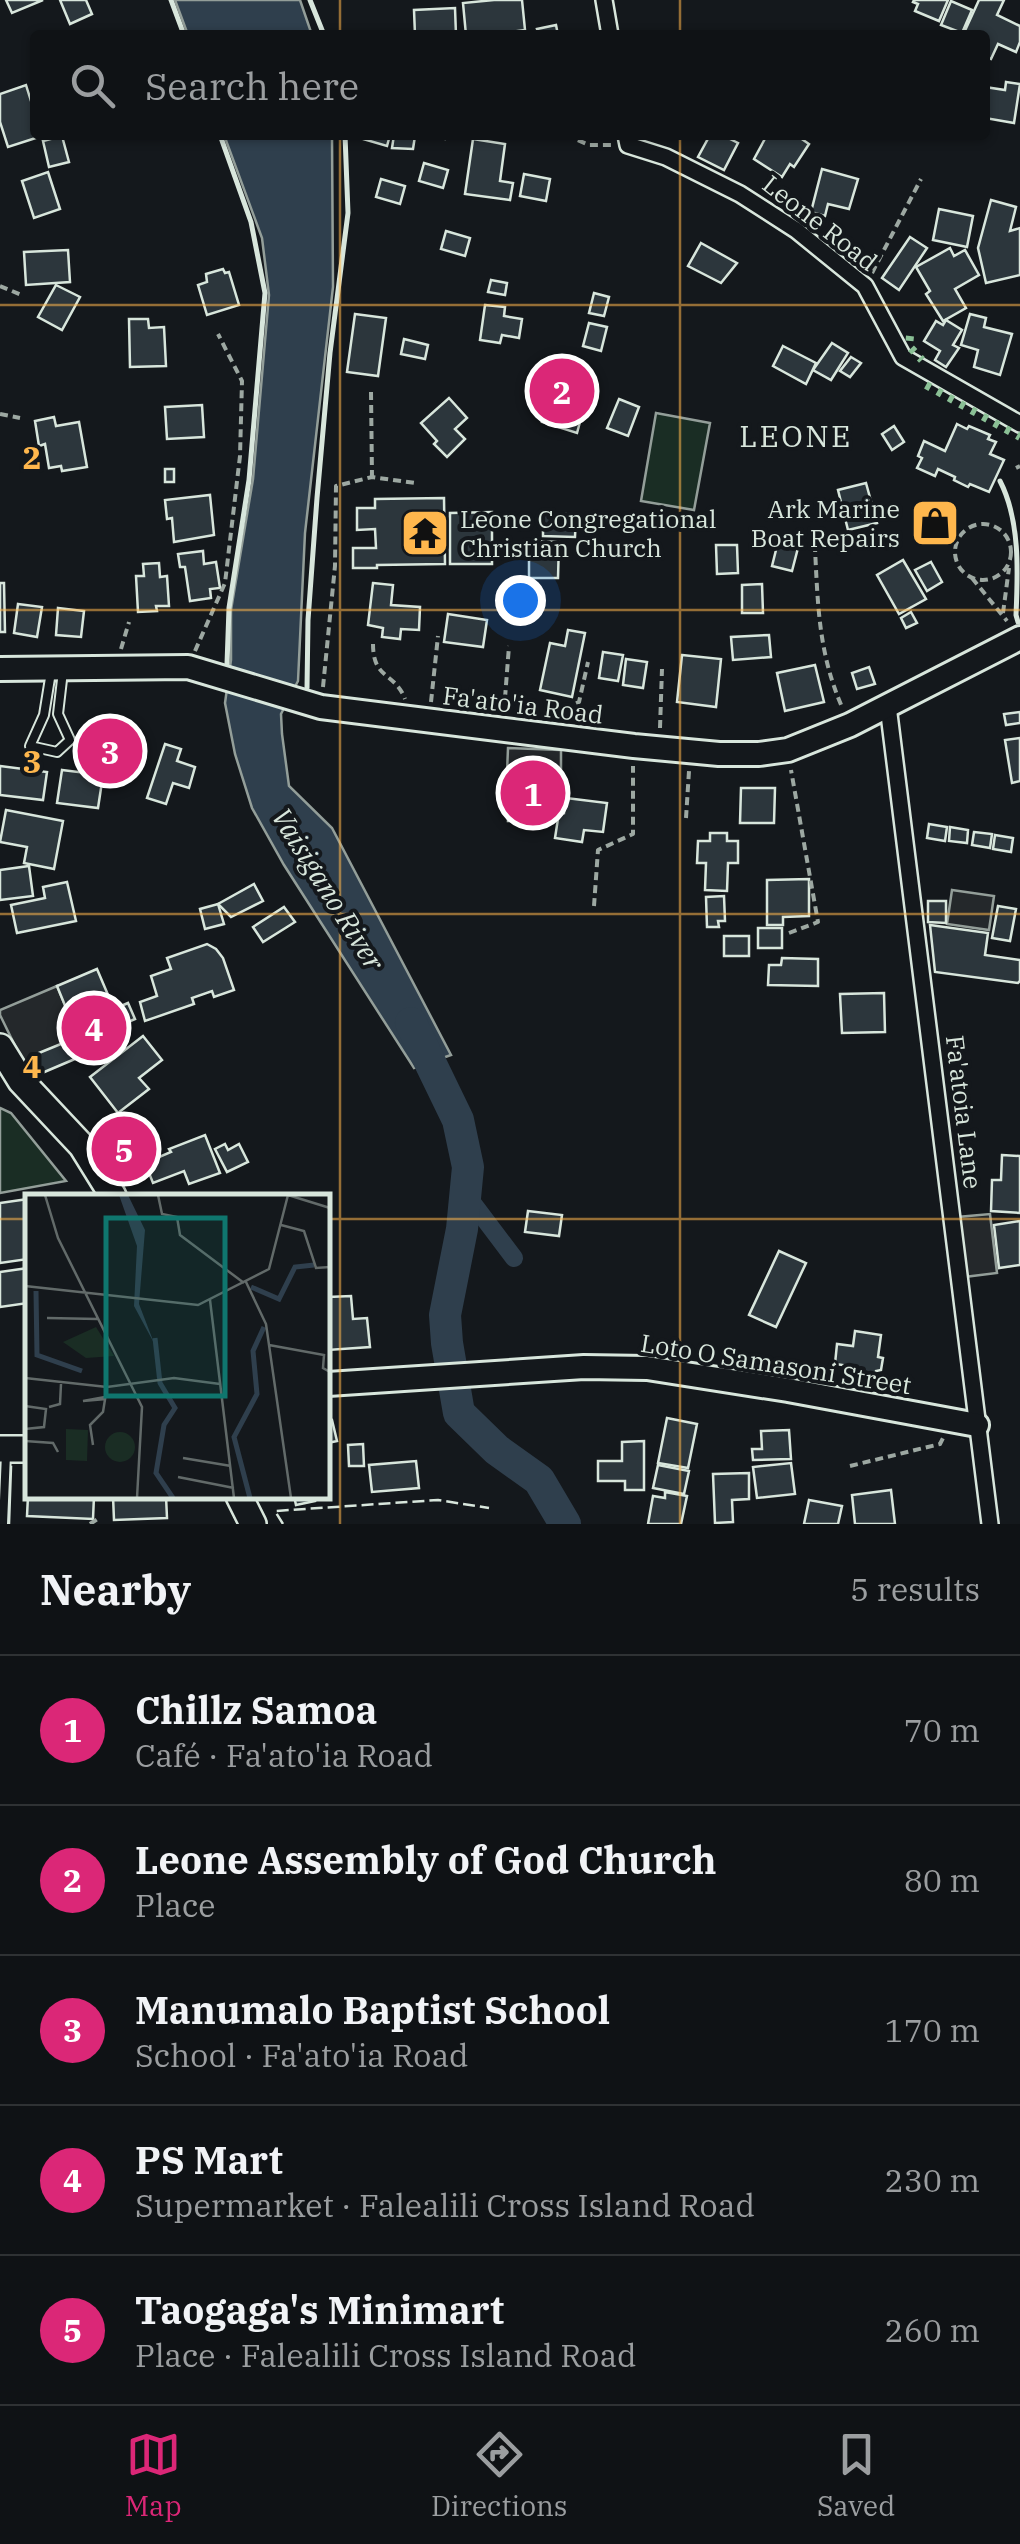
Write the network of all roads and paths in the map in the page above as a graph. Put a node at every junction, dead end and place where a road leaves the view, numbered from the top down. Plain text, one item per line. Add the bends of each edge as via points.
1 (604, 0) edge
2 (609, 30) edge
3 (579, 140) edge
4 (627, 140) edge
5 (922, 180) dead end
6 (0, 286) edge
7 (865, 286) junction
8 (24, 296) dead end
9 (218, 334) dead end
10 (371, 392) dead end
11 (0, 414) edge
12 (20, 418) dead end
13 (1020, 424) edge
14 (372, 477) junction
15 (415, 483) dead end
16 (814, 531) dead end
17 (1009, 563) junction
18 (972, 578) junction
19 (1003, 615) junction
20 (130, 622) dead end
21 (438, 636) dead end
22 (1019, 638) edge
23 (373, 644) dead end
24 (509, 646) dead end
25 (588, 662) dead end
26 (58, 667) junction
27 (115, 668) junction
28 (0, 669) edge
29 (194, 669) junction
30 (662, 669) dead end
31 (315, 706) junction
32 (888, 706) junction
33 (405, 718) junction
34 (429, 721) junction
35 (850, 726) junction
36 (503, 731) junction
37 (552, 736) junction
38 (634, 746) junction
39 (660, 748) junction
40 (788, 750) junction
41 (691, 751) junction
42 (686, 818) dead end
43 (594, 906) dead end
44 (790, 932) dead end
45 (0, 1047) edge
46 (112, 1194) edge
47 (330, 1384) edge
48 (952, 1421) junction
49 (977, 1426) junction
50 (11, 1449) edge
51 (850, 1466) dead end
52 (241, 1499) edge
53 (99, 1518) dead end
54 (3, 1524) edge
55 (90, 1524) edge
56 (253, 1524) edge
57 (990, 1524) edge

1 - 2 street
3 - 4 path
4 - 7 street, Leone Road via 740,194
5 - 7 path
6 - 8 path
7 - 13 street, Leone Road via 903,357
9 - 29 path via 242,381 240,456 225,582
10 - 14 path
11 - 12 path
14 - 15 path
14 - 31 path via 336,486 335,566
16 - 35 path via 820,640
17 - 18 path via 989,580
17 - 18 path via 1008,537 976,524 955,550 958,567
17 - 19 path
18 - 19 path
19 - 22 path
20 - 27 path
21 - 34 path
22 - 32 main road, Fa'ato'ia Road
23 - 33 path via 378,670 402,690
24 - 36 path
25 - 37 path via 579,702 556,712
26 - 26 lane via 30,746 57,752 70,740 58,714
26 - 27 main road, Fa'ato'ia Road
26 - 28 main road, Fa'ato'ia Road
27 - 29 main road, Fa'ato'ia Road
29 - 31 main road, Fa'ato'ia Road
30 - 39 path
31 - 33 main road, Fa'ato'ia Road
32 - 35 main road, Fa'ato'ia Road
32 - 49 street, Fa'atoia Lane
33 - 34 main road, Fa'ato'ia Road
34 - 36 main road, Fa'ato'ia Road
35 - 40 main road, Fa'ato'ia Road
36 - 37 main road, Fa'ato'ia Road
37 - 38 main road, Fa'ato'ia Road
38 - 39 main road, Fa'ato'ia Road
38 - 43 path via 633,834 598,850
39 - 41 main road, Fa'ato'ia Road
40 - 41 main road, Fa'ato'ia Road
40 - 44 path via 818,922
41 - 42 path
45 - 46 main road via 20,1080 82,1146
47 - 48 main road, Loto O Samasoni Street via 647,1368
48 - 49 main road, Loto O Samasoni Street
48 - 51 path via 940,1444
49 - 57 street, Fa'atoia Lane
50 - 54 lane
52 - 56 main road
53 - 55 path

